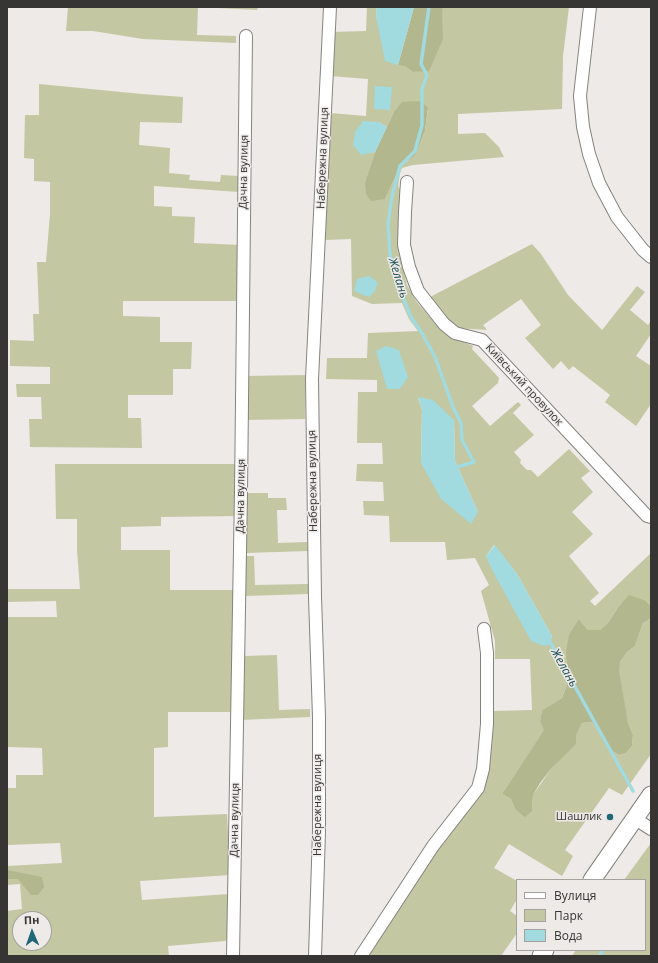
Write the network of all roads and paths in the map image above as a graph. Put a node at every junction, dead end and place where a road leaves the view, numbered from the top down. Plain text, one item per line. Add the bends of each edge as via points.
1 (330, 7) edge
2 (590, 7) edge
3 (246, 36) dead end
4 (407, 182) dead end
5 (651, 257) edge
6 (651, 517) edge
7 (484, 629) dead end
8 (649, 801) edge
9 (634, 818) junction
10 (651, 828) edge
11 (593, 879) edge
12 (233, 956) edge
13 (315, 956) edge
14 (361, 956) edge

1 - 13 street, Набережна вулиця via 312,379 319,732
2 - 5 street via 580,96 589,154 599,183 617,217
3 - 12 street, Дачна вулиця
4 - 6 street, Київський провулок via 404,245 418,291 444,324 455,333 482,340 646,516
7 - 14 street via 488,724 483,770 478,788 433,846
8 - 9 main road
9 - 10 street
9 - 11 main road

